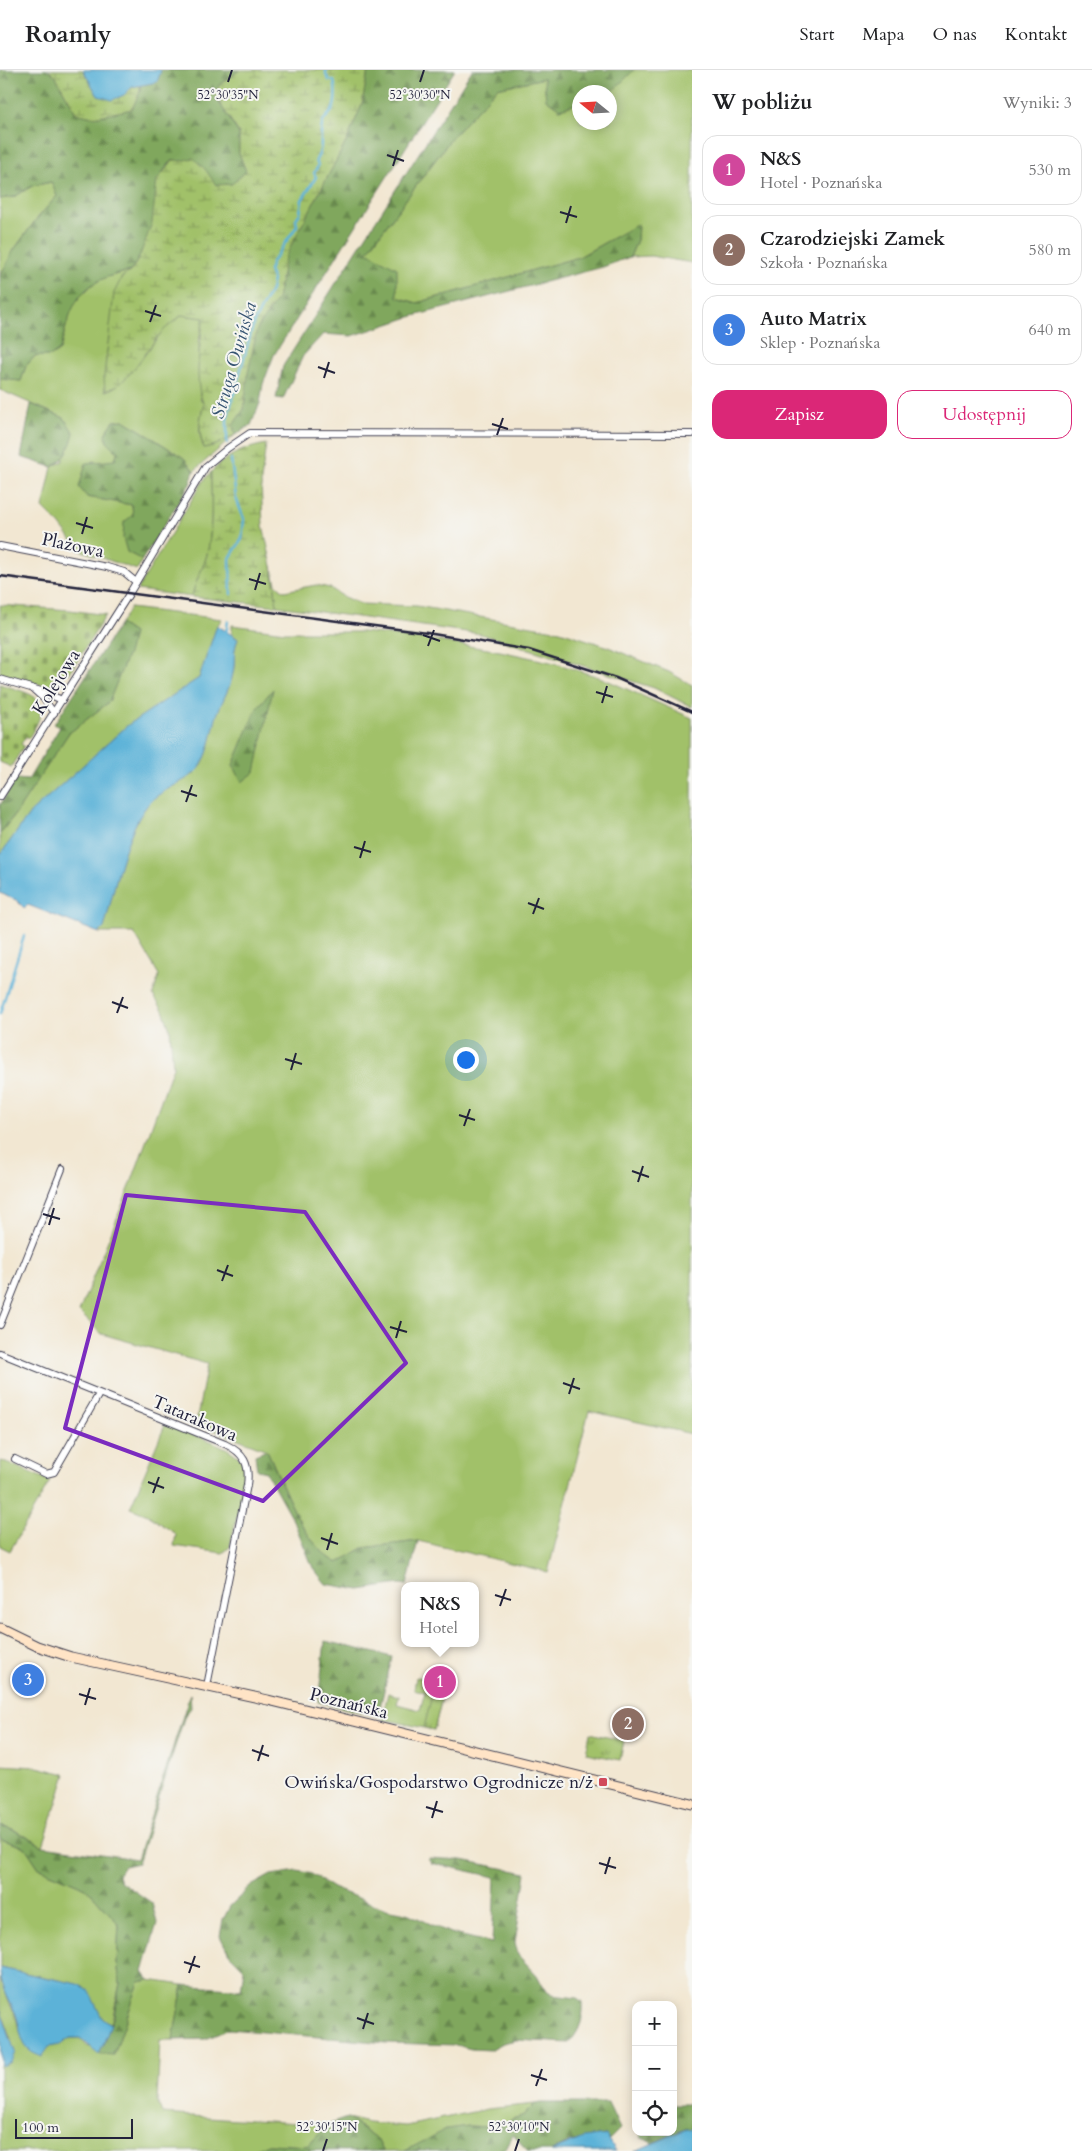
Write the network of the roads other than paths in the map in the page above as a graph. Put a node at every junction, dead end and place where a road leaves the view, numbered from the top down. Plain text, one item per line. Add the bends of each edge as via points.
1 (692, 434) edge
2 (0, 546) edge
3 (136, 582) junction
4 (0, 679) edge
5 (32, 688) junction
6 (62, 700) junction
7 (54, 713) junction
8 (0, 797) edge
9 (62, 1170) dead end
10 (0, 1325) edge
11 (0, 1353) edge
12 (98, 1394) junction
13 (15, 1459) dead end
14 (1, 1631) edge
15 (207, 1686) junction
16 (692, 1804) edge

1 - 3 street, Kolejowa via 250,433 206,466
2 - 3 street, Plażowa via 107,567 124,572
3 - 6 street, Kolejowa
4 - 5 street
5 - 6 street
5 - 7 street
6 - 7 street, Kolejowa
7 - 8 street, Kolejowa
9 - 10 street
11 - 12 street, Tatarakowa
12 - 13 street via 54,1472 46,1474
12 - 15 street, Tatarakowa via 232,1447 248,1465 247,1485
14 - 15 main road, Poznańska via 62,1655
15 - 16 main road, Poznańska

